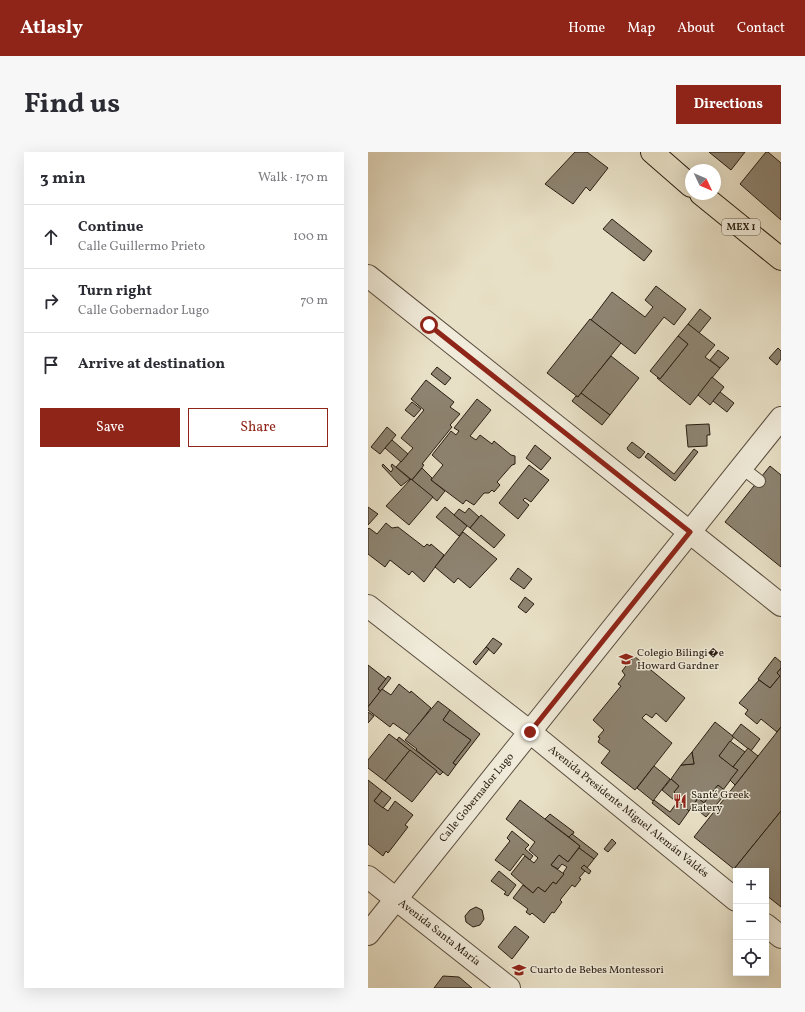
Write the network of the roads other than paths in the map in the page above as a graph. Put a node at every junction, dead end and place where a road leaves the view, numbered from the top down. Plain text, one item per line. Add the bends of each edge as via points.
1 (652, 152) edge
2 (685, 181) edge
3 (708, 200) edge
4 (781, 259) edge
5 (368, 276) edge
6 (781, 418) edge
7 (741, 467) junction
8 (759, 481) dead end
9 (690, 532) junction
10 (781, 605) edge
11 (368, 606) edge
12 (530, 732) junction
13 (368, 877) edge
14 (733, 898) edge
15 (396, 899) junction
16 (769, 927) edge
17 (368, 934) edge
18 (781, 937) edge
19 (509, 988) edge

1 - 2 main road
3 - 4 main road, MEX 1
5 - 9 street
6 - 7 street, Calle Gobernador Lugo
7 - 8 lane
7 - 9 street, Calle Gobernador Lugo
9 - 10 street
9 - 12 street, Calle Gobernador Lugo
11 - 12 street, Avenida Presidente Miguel Alemán Valdés
12 - 14 street, Avenida Presidente Miguel Alemán Valdés
12 - 15 street, Calle Gobernador Lugo
13 - 15 street, Avenida Santa María
15 - 17 street, Calle Gobernador Lugo
15 - 19 street, Avenida Santa María
16 - 18 street

